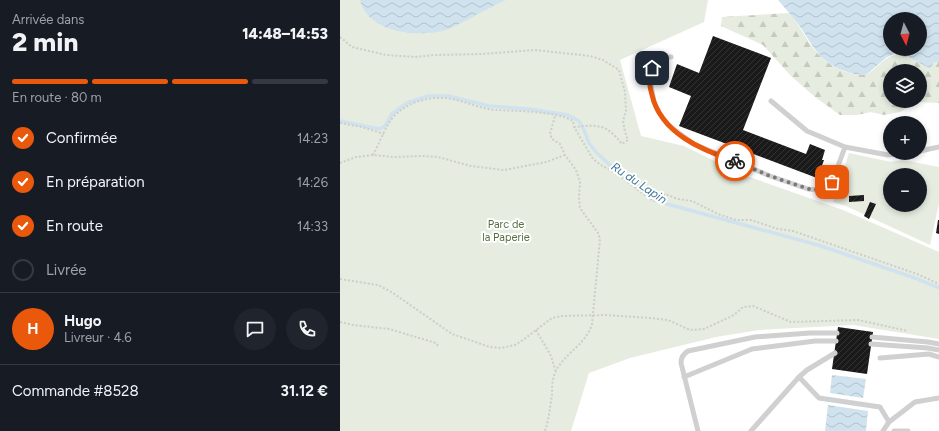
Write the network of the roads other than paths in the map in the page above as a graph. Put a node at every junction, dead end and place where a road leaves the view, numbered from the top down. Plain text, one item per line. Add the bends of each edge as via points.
1 (671, 57) dead end
2 (771, 101) dead end
3 (845, 147) junction
4 (939, 147) edge
5 (927, 150) edge
6 (883, 154) edge
7 (837, 333) dead end
8 (872, 338) dead end
9 (836, 341) dead end
10 (871, 344) dead end
11 (939, 344) edge
12 (939, 350) edge
13 (835, 353) dead end
14 (939, 357) edge
15 (880, 358) dead end
16 (684, 377) junction
17 (799, 377) junction
18 (939, 398) edge
19 (889, 422) junction
20 (698, 431) edge
21 (751, 431) edge
22 (882, 431) edge
23 (894, 431) edge
24 (908, 431) edge

1 - 3 lane via 658,60 652,68 650,80 654,102 668,125 694,144 770,176 817,190 832,182
2 - 3 lane via 807,131
3 - 6 lane
4 - 5 lane
7 - 16 lane via 810,332 755,338 688,351 681,359
8 - 11 lane
9 - 16 lane via 814,341 752,349
10 - 12 lane
13 - 17 lane
14 - 15 lane via 929,354
16 - 20 lane
17 - 19 lane via 819,398 880,407
17 - 21 lane
18 - 19 lane via 916,402
19 - 22 lane
23 - 24 lane

